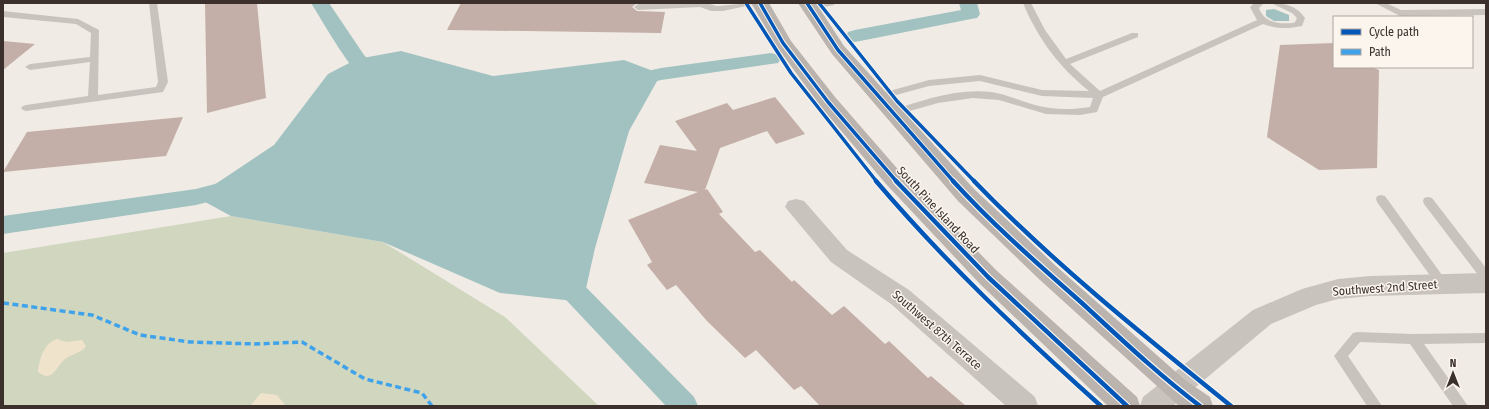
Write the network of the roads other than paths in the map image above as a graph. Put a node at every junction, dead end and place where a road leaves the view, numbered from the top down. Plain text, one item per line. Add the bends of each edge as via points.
1 (153, 3) edge
2 (748, 3) edge
3 (760, 3) edge
4 (831, 3) edge
5 (1027, 3) edge
6 (1260, 3) edge
7 (1275, 3) edge
8 (1379, 3) edge
9 (701, 4) edge
10 (808, 5) edge
11 (638, 7) dead end
12 (1486, 12) edge
13 (3, 14) edge
14 (1263, 21) junction
15 (1135, 35) dead end
16 (94, 59) junction
17 (1063, 62) junction
18 (30, 67) dead end
19 (1099, 95) junction
20 (93, 99) junction
21 (885, 105) junction
22 (26, 108) dead end
23 (1381, 199) dead end
24 (1428, 201) dead end
25 (796, 207) dead end
26 (1486, 277) edge
27 (1486, 283) edge
28 (1443, 285) junction
29 (1486, 338) edge
30 (1413, 339) junction
31 (1176, 388) junction
32 (1025, 406) edge
33 (1127, 406) edge
34 (1153, 406) edge
35 (1200, 406) edge
36 (1375, 406) edge
37 (1461, 406) edge

1 - 20 lane via 163,82 160,90
2 - 9 lane via 720,8 708,8
3 - 33 main road, South Pine Island Road via 783,43 894,178 988,277
4 - 10 lane
5 - 17 lane via 1044,38
6 - 14 lane via 1254,7 1255,14
7 - 14 lane via 1295,11 1301,18 1299,24 1289,27 1276,26
8 - 12 lane via 1400,13
9 - 11 lane
10 - 21 main road via 838,50
13 - 16 lane via 78,22 96,32
14 - 19 lane
15 - 17 lane
16 - 18 lane
16 - 20 lane
17 - 19 lane
19 - 21 lane via 1042,93 980,78 929,83
19 - 21 lane via 1094,110 1071,113 1040,110 986,95
20 - 22 lane
21 - 31 main road via 966,195
23 - 28 lane
24 - 26 lane
25 - 32 street, Southwest 87th Terrace via 839,256 900,297
27 - 28 street, Southwest 2nd Street
28 - 31 street, Southwest 2nd Street via 1338,289 1311,296 1262,317
29 - 30 lane
30 - 36 lane via 1358,337 1340,356
30 - 37 lane
31 - 34 street, Southwest 2nd Street
31 - 35 main road

